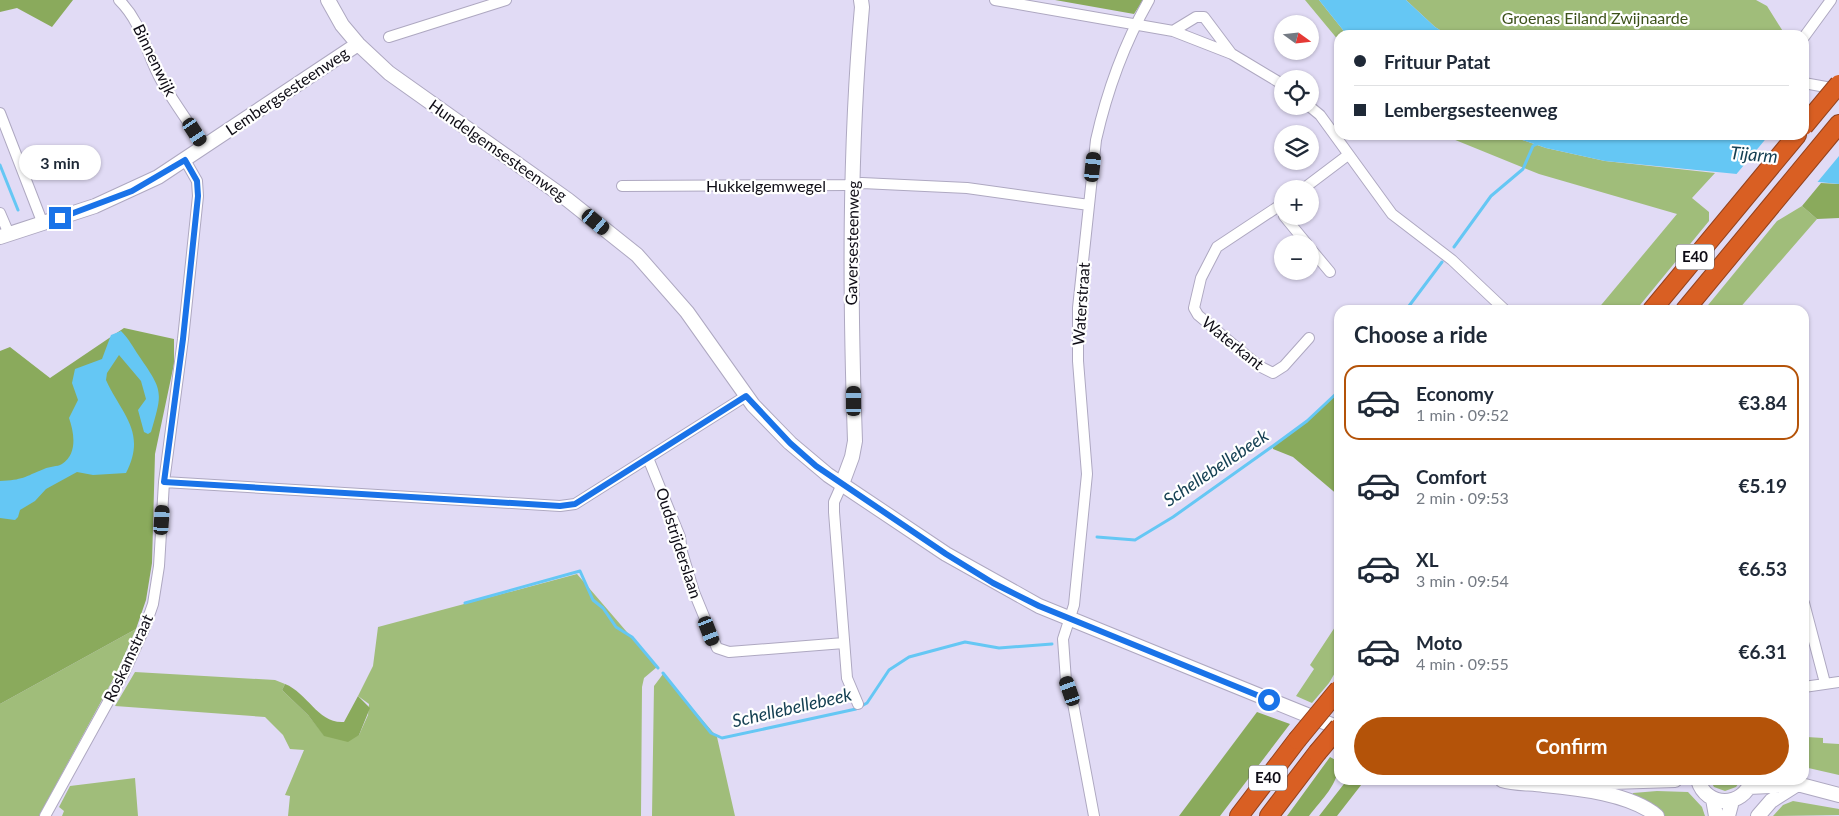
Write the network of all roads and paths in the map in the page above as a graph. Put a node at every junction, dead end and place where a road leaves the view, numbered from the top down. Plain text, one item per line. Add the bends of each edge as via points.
1 (119, 0) edge
2 (328, 0) edge
3 (506, 0) edge
4 (861, 0) edge
5 (995, 0) edge
6 (1150, 0) edge
7 (1831, 0) edge
8 (1135, 25) junction
9 (1808, 30) edge
10 (1173, 32) junction
11 (389, 37) dead end
12 (358, 44) junction
13 (1232, 54) junction
14 (1274, 79) edge
15 (1809, 84) edge
16 (1839, 84) edge
17 (1839, 89) edge
18 (0, 113) edge
19 (1319, 114) edge
20 (1809, 120) edge
21 (1839, 124) edge
22 (1334, 135) edge
23 (1338, 140) edge
24 (1792, 140) edge
25 (205, 147) junction
26 (1348, 155) junction
27 (185, 160) junction
28 (1315, 180) edge
29 (852, 184) junction
30 (622, 186) dead end
31 (1089, 205) junction
32 (1274, 212) edge
33 (0, 213) edge
34 (43, 224) junction
35 (4, 236) edge
36 (1319, 259) edge
37 (1330, 272) dead end
38 (1500, 305) edge
39 (1656, 305) edge
40 (1689, 305) edge
41 (1309, 338) dead end
42 (746, 396) junction
43 (648, 458) junction
44 (164, 482) junction
45 (842, 484) junction
46 (1809, 616) edge
47 (1070, 618) junction
48 (844, 643) junction
49 (1834, 684) edge
50 (1809, 686) edge
51 (1334, 694) edge
52 (858, 704) dead end
53 (1334, 726) edge
54 (1334, 734) edge
55 (1544, 785) edge
56 (1700, 785) edge
57 (1749, 785) edge
58 (1796, 785) joint
59 (1839, 795) edge
60 (1713, 799) junction
61 (1732, 801) junction
62 (46, 816) edge
63 (1094, 816) edge
64 (1239, 816) edge
65 (1269, 816) edge
66 (1658, 816) edge
67 (1716, 816) edge
68 (1728, 816) edge
69 (1758, 816) edge

1 - 25 street, Binnenwijk via 130,10 162,82
2 - 12 main road, Hundelgemsesteenweg via 342,25
3 - 11 street
4 - 29 main road, Gaversesteenweg
5 - 8 street
6 - 8 street, Waterstraat
7 - 9 street
8 - 10 street
8 - 31 street, Waterstraat via 1102,113
10 - 13 street
10 - 13 street via 1196,17 1204,17
12 - 25 main road, Lembergsesteenweg
12 - 42 main road, Hundelgemsesteenweg via 388,73 568,200 637,255 687,312
13 - 14 street
15 - 17 street
16 - 20 highway, bridge
18 - 34 street
19 - 22 street
21 - 40 highway, E40
23 - 26 street
24 - 39 highway, E40
25 - 27 main road, Lembergsesteenweg
26 - 28 street
26 - 38 street via 1392,214 1452,260
27 - 34 main road, Lembergsesteenweg via 132,191
27 - 44 street, Roskamstraat via 197,181 198,196
29 - 30 street, Hukkelgemwegel
29 - 31 street, Hukkelgemwegel via 967,188
29 - 45 main road, Gaversesteenweg via 854,441
31 - 47 street, Waterstraat via 1078,308 1087,474 1075,600
32 - 41 street, Waterkant via 1264,214 1218,247 1201,278 1194,308 1198,315 1259,366 1272,373 1278,372
33 - 35 street
34 - 35 main road, Lembergsesteenweg
36 - 37 street
42 - 43 street
42 - 45 main road, Hundelgemsesteenweg via 790,443
43 - 44 street via 575,504 560,506
43 - 48 street, Oudstrijderslaan via 680,537 694,592 717,648 729,652
44 - 62 street, Roskamstraat via 159,566 153,604 145,627 124,673
45 - 47 main road, Hundelgemsesteenweg via 993,583
45 - 48 street via 834,502 834,512
46 - 49 street
47 - 53 main road, Hundelgemsesteenweg
47 - 63 street, Waterstraat via 1065,628 1062,652
48 - 52 street via 847,678
49 - 50 street
51 - 64 highway, E40, bridge
54 - 65 highway, E40, bridge
55 - 66 main road via 1642,805
56 - 60 main road via 1704,793
57 - 61 main road via 1743,795
58 - 59 main road
58 - 69 main road via 1771,801
60 - 61 main road
60 - 67 main road
61 - 68 main road

